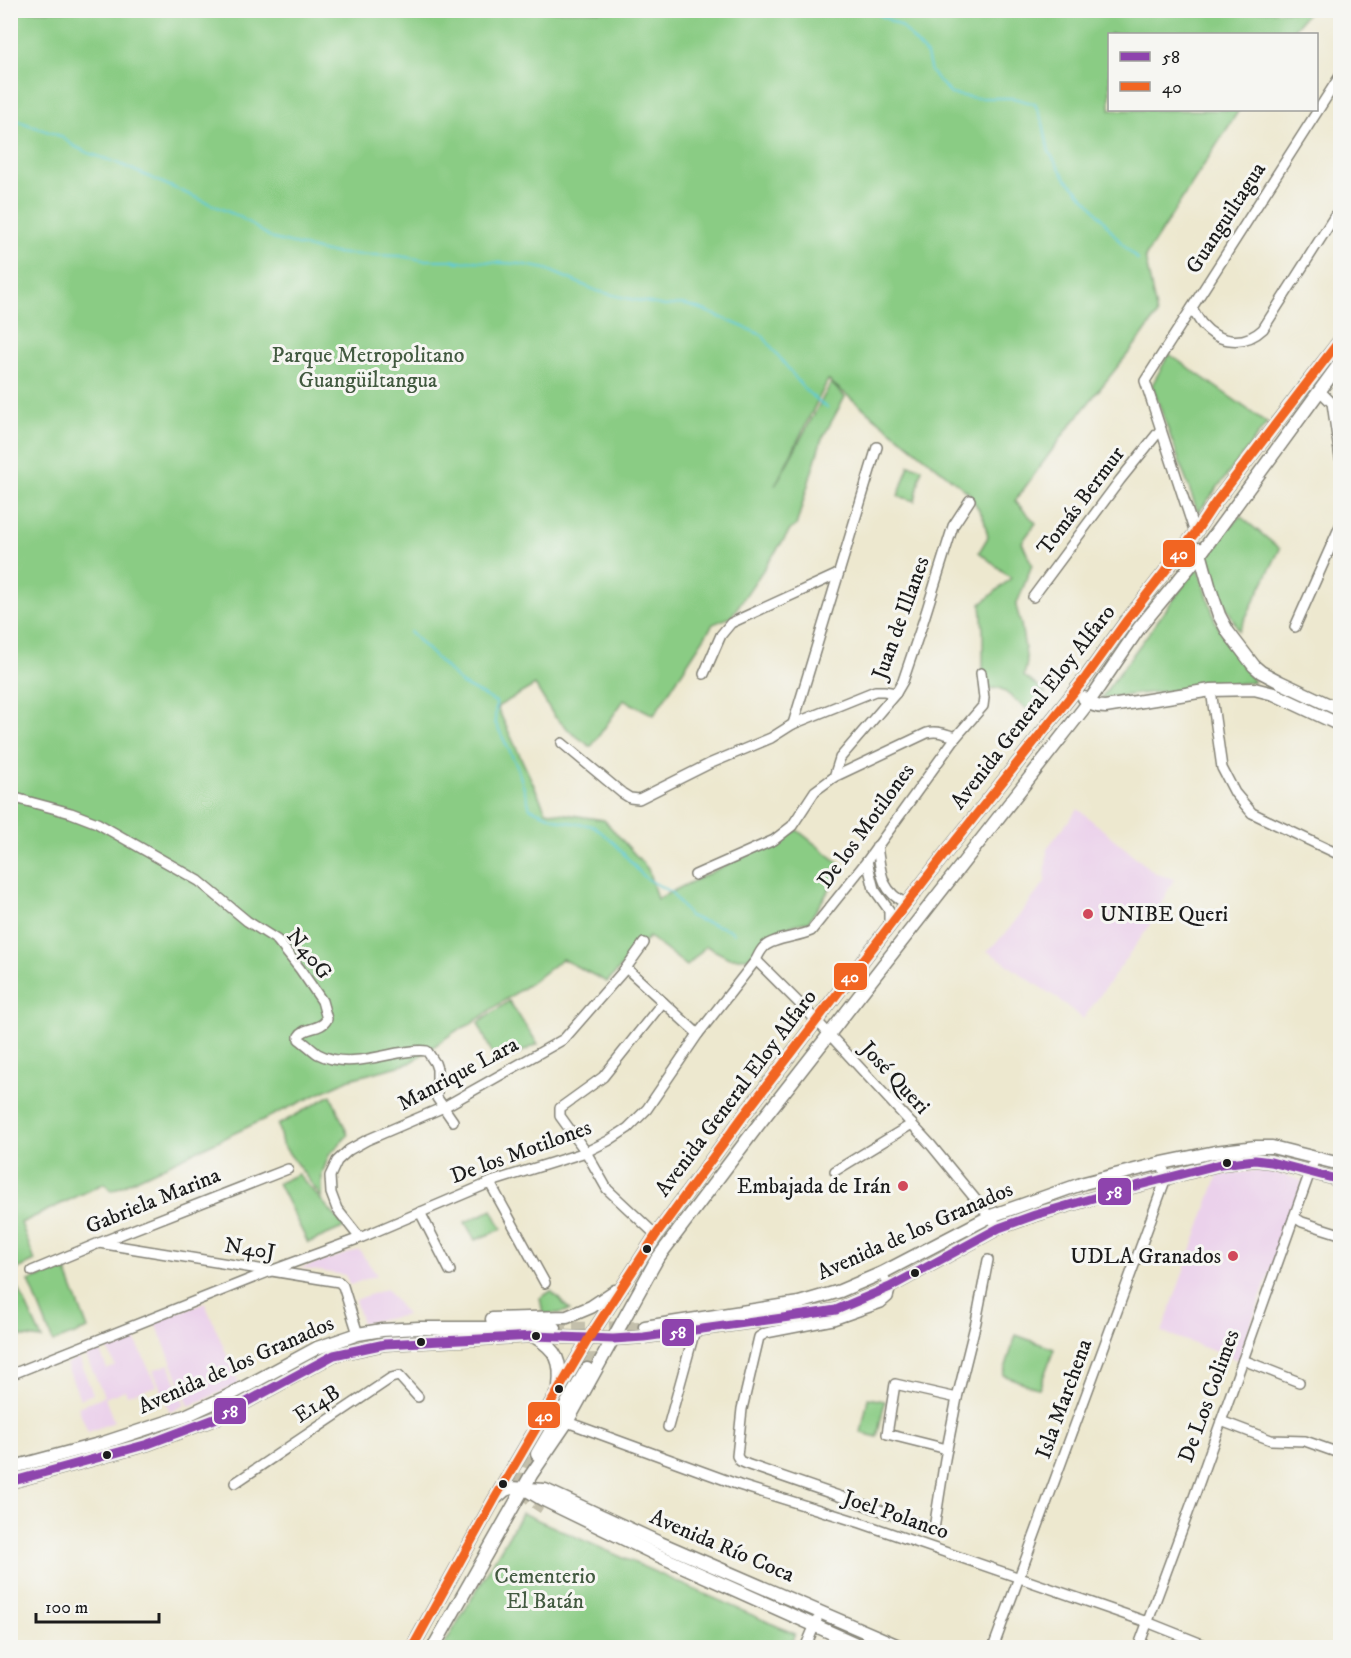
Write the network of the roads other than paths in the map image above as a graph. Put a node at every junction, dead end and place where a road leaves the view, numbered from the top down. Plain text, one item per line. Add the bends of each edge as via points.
1 (1341, 76) edge
2 (1339, 212) edge
3 (1192, 308) junction
4 (1341, 340) edge
5 (1341, 363) edge
6 (1320, 391) junction
7 (1161, 429) junction
8 (877, 447) dead end
9 (1341, 459) edge
10 (970, 500) dead end
11 (1341, 526) edge
12 (1194, 533) junction
13 (1201, 553) junction
14 (838, 574) junction
15 (1033, 597) dead end
16 (1295, 627) dead end
17 (1261, 672) junction
18 (704, 674) dead end
19 (981, 674) dead end
20 (1086, 677) junction
21 (1280, 682) junction
22 (1254, 689) junction
23 (1211, 690) junction
24 (896, 693) junction
25 (1274, 694) junction
26 (1088, 703) junction
27 (1341, 710) edge
28 (793, 724) junction
29 (1341, 725) edge
30 (956, 737) junction
31 (562, 743) dead end
32 (834, 777) junction
33 (10, 799) edge
34 (877, 846) junction
35 (1341, 855) edge
36 (867, 861) junction
37 (695, 875) dead end
38 (907, 904) junction
39 (889, 928) junction
40 (644, 943) dead end
41 (756, 960) junction
42 (626, 968) junction
43 (663, 1002) junction
44 (817, 1021) junction
45 (698, 1034) junction
46 (828, 1035) junction
47 (444, 1107) junction
48 (744, 1114) junction
49 (453, 1121) dead end
50 (759, 1124) junction
51 (912, 1124) junction
52 (586, 1152) junction
53 (1315, 1158) junction
54 (1162, 1163) junction
55 (1341, 1164) edge
56 (288, 1168) dead end
57 (835, 1171) dead end
58 (1310, 1173) junction
59 (1166, 1178) junction
60 (1341, 1180) edge
61 (490, 1183) junction
62 (420, 1212) junction
63 (991, 1216) junction
64 (1294, 1218) junction
65 (999, 1228) junction
66 (1341, 1234) edge
67 (656, 1235) junction
68 (360, 1238) junction
69 (99, 1243) junction
70 (988, 1260) dead end
71 (450, 1270) dead end
72 (32, 1271) dead end
73 (268, 1272) junction
74 (882, 1273) junction
75 (628, 1276) junction
76 (545, 1283) dead end
77 (890, 1287) junction
78 (635, 1297) junction
79 (555, 1328) tunnel mouth
80 (643, 1329) junction
81 (695, 1330) junction
82 (363, 1333) junction
83 (534, 1336) junction
84 (589, 1338) junction
85 (613, 1339) junction
86 (581, 1352) junction
87 (1243, 1360) junction
88 (587, 1369) tunnel mouth
89 (10, 1375) edge
90 (1299, 1382) dead end
91 (559, 1390) junction
92 (417, 1396) dead end
93 (957, 1398) junction
94 (1221, 1421) junction
95 (567, 1422) junction
96 (668, 1427) dead end
97 (947, 1449) junction
98 (1336, 1452) dead end
99 (528, 1456) tunnel mouth
100 (10, 1468) edge
101 (531, 1475) junction
102 (10, 1482) edge
103 (235, 1483) dead end
104 (524, 1488) junction
105 (494, 1500) junction
106 (543, 1508) tunnel mouth
107 (654, 1554) junction
108 (1019, 1578) junction
109 (821, 1612) junction
110 (1147, 1622) junction
111 (815, 1626) junction
112 (416, 1646) edge
113 (433, 1647) edge
114 (805, 1647) edge
115 (865, 1647) edge
116 (903, 1647) edge
117 (993, 1647) edge
118 (1138, 1647) edge
119 (1212, 1647) edge

1 - 3 street, Guanguiltagua
2 - 3 street via 1257,335 1247,340 1221,338 1203,325
3 - 7 street, Guanguiltagua via 1144,381
4 - 12 main road, Avenida General Eloy Alfaro
5 - 6 main road, Avenida General Eloy Alfaro
6 - 9 street via 1332,403
6 - 13 main road, Avenida General Eloy Alfaro
7 - 12 street
7 - 15 street, Tomás Bermur
8 - 14 street
10 - 24 street, Juan de Illanes via 953,526
11 - 16 street
12 - 13 main road
12 - 20 main road, Avenida General Eloy Alfaro
13 - 17 main road via 1209,589 1228,632
13 - 26 main road, Avenida General Eloy Alfaro via 1139,628
14 - 18 street via 731,623 721,635
14 - 28 street
17 - 21 main road
17 - 22 main road
19 - 30 street, De los Motilones via 982,706
20 - 26 main road via 1082,694
20 - 38 main road, Avenida General Eloy Alfaro
21 - 25 main road
21 - 27 main road
22 - 23 main road
22 - 25 main road
23 - 26 main road via 1105,707
23 - 35 street via 1222,768 1235,793 1252,813
24 - 28 street via 875,691
24 - 32 street, Juan de Illanes via 840,758
25 - 29 main road
26 - 46 main road, Avenida General Eloy Alfaro
28 - 31 street via 639,799 622,794
30 - 32 street via 933,731
30 - 34 street, De los Motilones
32 - 37 street, Juan de Illanes via 815,790 792,826 774,840
33 - 47 street, N40G via 97,823 199,881 246,921 277,940 322,1002 326,1021 302,1031 299,1039 317,1053 352,1061 427,1051 437,1069 437,1098
34 - 36 street, De los Motilones
34 - 38 street via 885,886
36 - 39 street via 874,889 889,910
36 - 41 street, De los Motilones via 811,931 766,945
38 - 39 main road, Avenida General Eloy Alfaro
39 - 44 main road, Avenida General Eloy Alfaro
40 - 42 street, Manrique Lara
41 - 44 street, José Queri
41 - 45 street, De los Motilones
42 - 43 street
42 - 47 street, Manrique Lara via 564,1039
43 - 45 street
43 - 52 street via 603,1077 560,1108 560,1116
44 - 46 street, José Queri
44 - 48 main road, Avenida General Eloy Alfaro
45 - 52 street, De los Motilones via 647,1109 628,1128
46 - 50 main road, Avenida General Eloy Alfaro
46 - 51 street, José Queri
47 - 49 street
47 - 68 street, Manrique Lara via 367,1140 337,1161 330,1176 331,1193 337,1209
48 - 50 main road via 756,1114
48 - 67 main road, Avenida General Eloy Alfaro
50 - 78 main road, Avenida General Eloy Alfaro via 657,1259
51 - 57 street
51 - 63 street, José Queri
52 - 61 street, De los Motilones
52 - 67 street via 607,1189
53 - 54 main road, Avenida de los Granados via 1256,1147
53 - 55 main road, Avenida de los Granados
53 - 58 street, De Los Colimes
54 - 59 street
54 - 63 main road, Avenida de los Granados via 1084,1183
56 - 69 street, Gabriela Marina
58 - 59 main road, Avenida de los Granados via 1256,1160
58 - 60 main road, Avenida de los Granados
58 - 64 street, De Los Colimes
59 - 65 main road, Avenida de los Granados
59 - 108 street, Isla Marchena
61 - 62 street, De los Motilones
61 - 76 street
62 - 68 street, De los Motilones
62 - 71 street
63 - 65 street, José Queri
63 - 74 main road, Avenida de los Granados
64 - 66 street
64 - 87 street, De Los Colimes
65 - 77 main road, Avenida de los Granados
67 - 75 main road, Avenida General Eloy Alfaro
68 - 73 street, De los Motilones
69 - 72 street, Gabriela Marina
69 - 73 street, N40J
70 - 93 street
73 - 82 street, N40J via 341,1284
73 - 89 street, De los Motilones
74 - 77 street
74 - 80 main road, Avenida de los Granados via 840,1292 799,1303 769,1308 749,1305
75 - 82 main road via 607,1297 567,1317 394,1322 382,1323
75 - 84 main road, Avenida General Eloy Alfaro
77 - 81 main road, Avenida de los Granados via 836,1310
77 - 97 street via 884,1301 856,1312 759,1337 742,1409 737,1456 749,1465 934,1529
78 - 80 main road via 631,1317
78 - 85 main road, Avenida General Eloy Alfaro
79 - 82 main road, Avenida de los Granados via 453,1327
80 - 81 main road, Avenida de los Granados
80 - 85 main road, Avenida de los Granados
81 - 96 street
82 - 100 main road, Avenida de los Granados via 317,1348 185,1416
83 - 84 main road, Avenida de los Granados
83 - 91 main road via 555,1354 560,1370
83 - 102 main road, Avenida de los Granados via 385,1344 334,1355 217,1418 148,1444
84 - 85 main road, Avenida de los Granados
84 - 86 main road, Avenida General Eloy Alfaro
85 - 95 main road, Avenida General Eloy Alfaro
86 - 91 main road, Avenida General Eloy Alfaro
86 - 99 main road via 576,1372
87 - 90 street
87 - 94 street, De Los Colimes
88 - 101 main road via 535,1457
91 - 105 main road, Avenida General Eloy Alfaro
92 - 103 street, E14B via 399,1376 392,1377
93 - 97 street
93 - 97 street via 895,1384 887,1434
94 - 98 street via 1271,1440 1305,1441
94 - 110 street, De Los Colimes
95 - 101 main road, Avenida General Eloy Alfaro
95 - 108 street, Joel Polanco via 739,1485
101 - 104 main road, Avenida General Eloy Alfaro
104 - 105 main road via 505,1490
104 - 107 main road, Avenida Río Coca
104 - 109 main road, Avenida Río Coca via 545,1490
104 - 113 main road, Avenida General Eloy Alfaro
105 - 112 main road, Avenida General Eloy Alfaro
106 - 107 main road via 641,1553
107 - 111 main road, Avenida Río Coca
108 - 110 street, Joel Polanco
108 - 117 street, Isla Marchena
109 - 111 street
109 - 116 main road, Avenida Río Coca
110 - 118 street, De Los Colimes
110 - 119 street, Joel Polanco
111 - 114 street
111 - 115 main road, Avenida Río Coca

